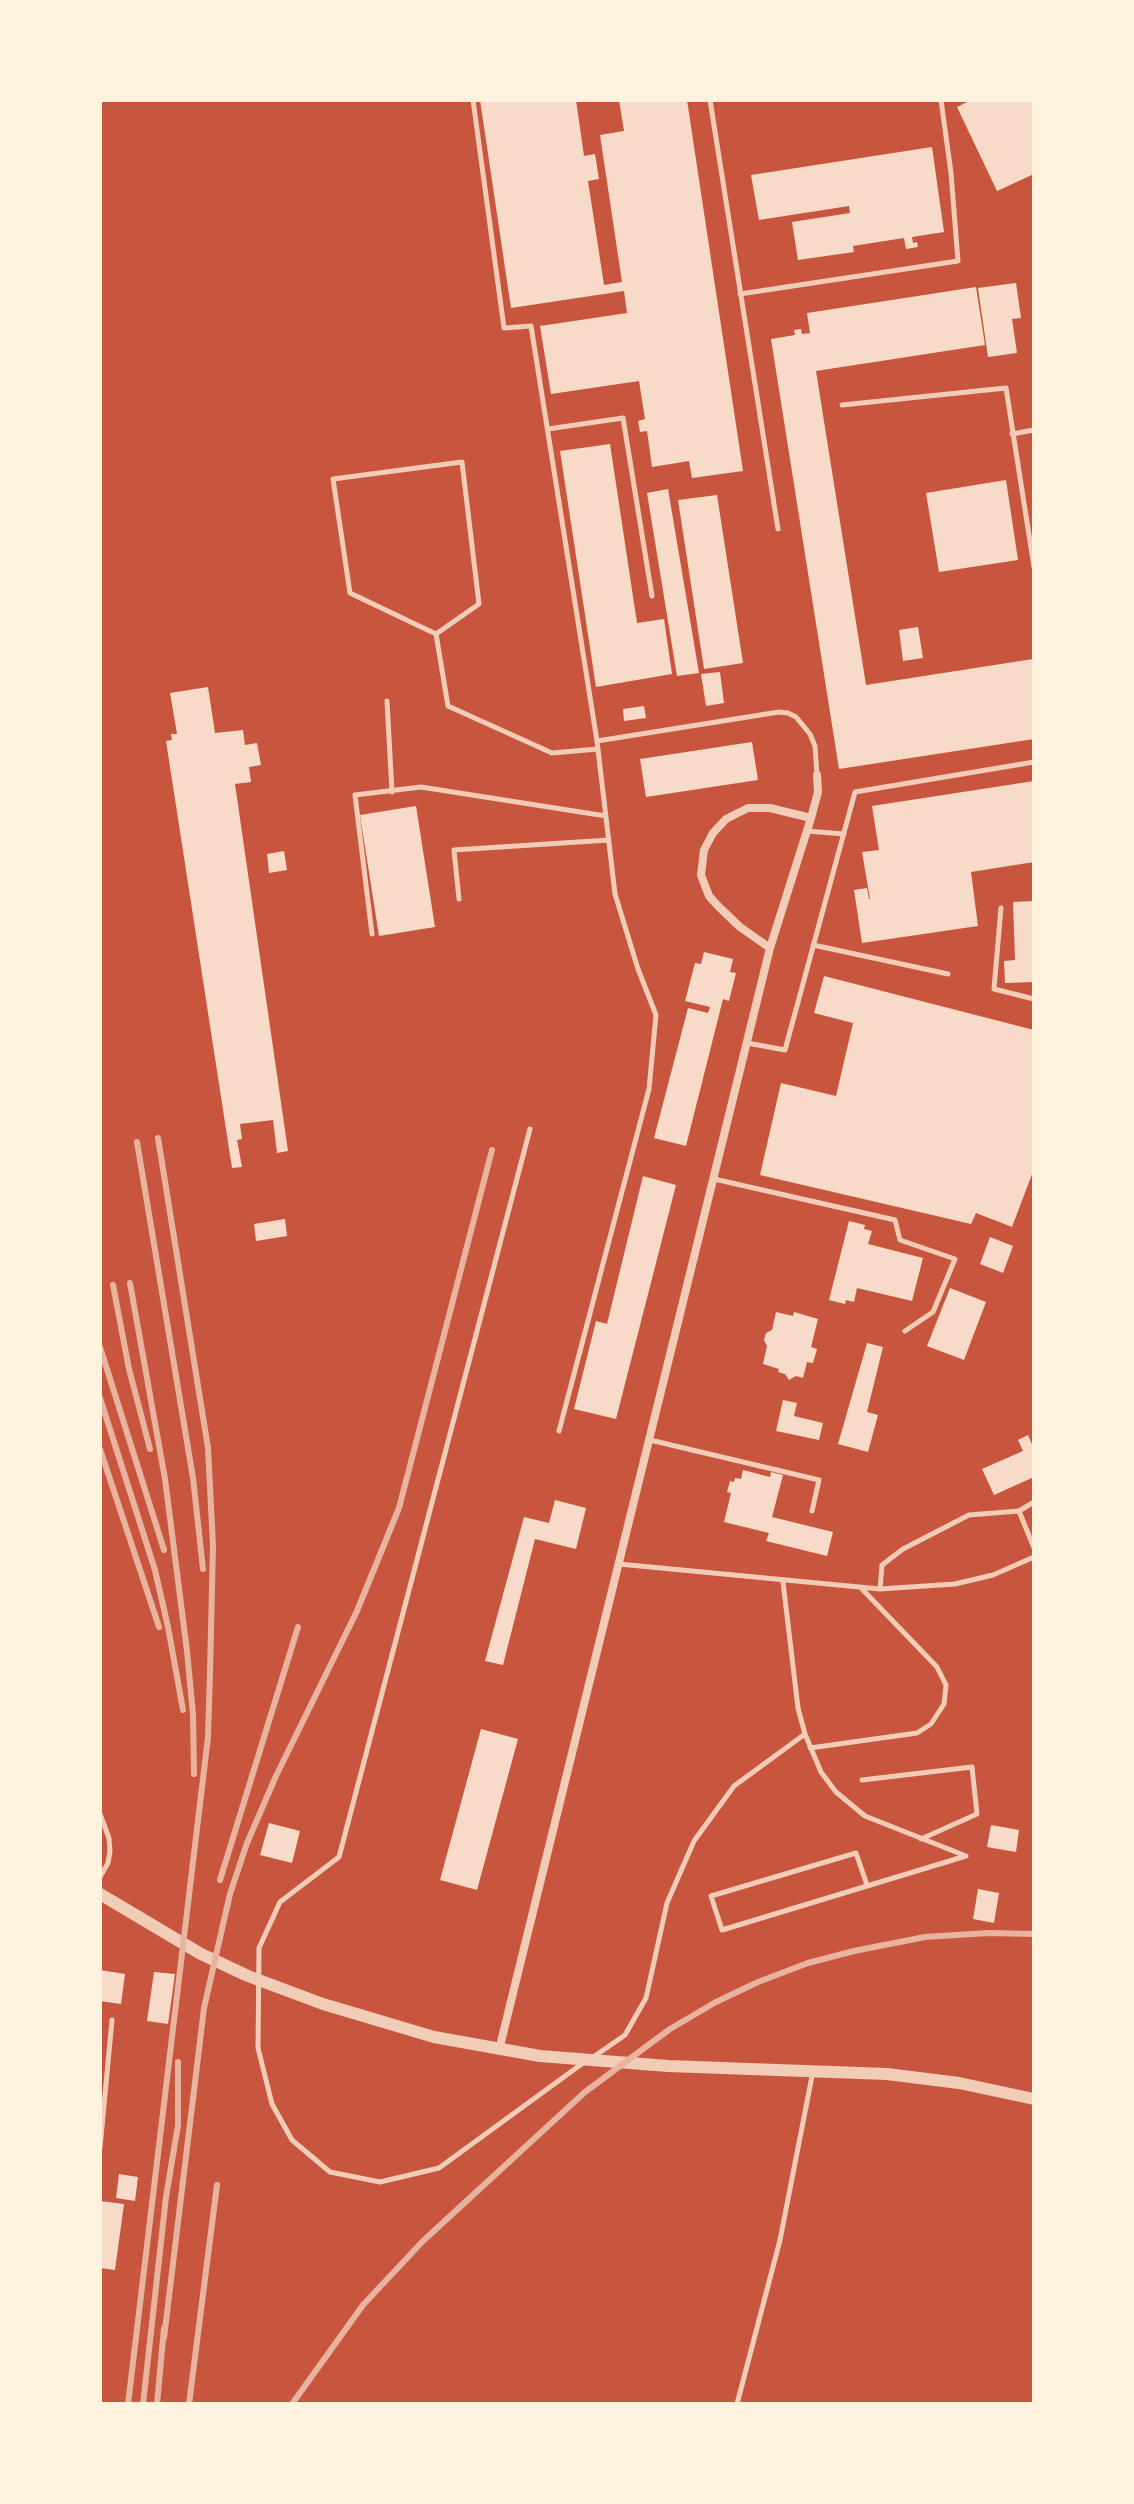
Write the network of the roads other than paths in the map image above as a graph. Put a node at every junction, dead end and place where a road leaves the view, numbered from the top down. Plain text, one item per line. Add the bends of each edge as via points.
1 (473, 100) edge
2 (710, 100) edge
3 (941, 100) edge
4 (740, 294) junction
5 (842, 405) dead end
6 (548, 429) junction
7 (1034, 430) edge
8 (1012, 434) junction
9 (778, 529) dead end
10 (1034, 567) edge
11 (652, 596) dead end
12 (436, 634) junction
13 (387, 701) dead end
14 (597, 741) junction
15 (598, 749) junction
16 (1034, 762) edge
17 (817, 775) joint
18 (392, 792) junction
19 (606, 816) junction
20 (811, 818) junction
21 (807, 831) junction
22 (844, 834) junction
23 (609, 840) junction
24 (459, 899) dead end
25 (1001, 908) dead end
26 (372, 934) dead end
27 (813, 945) junction
28 (770, 948) junction
29 (948, 974) dead end
30 (1034, 999) edge
31 (747, 1043) junction
32 (530, 1129) dead end
33 (714, 1179) junction
34 (905, 1331) dead end
35 (559, 1431) dead end
36 (650, 1440) junction
37 (1034, 1502) edge
38 (812, 1511) dead end
39 (1019, 1511) junction
40 (1034, 1548) edge
41 (1034, 1557) edge
42 (619, 1564) junction
43 (783, 1582) junction
44 (861, 1588) junction
45 (880, 1589) junction
46 (805, 1734) junction
47 (810, 1748) junction
48 (862, 1780) dead end
49 (100, 1814) edge
50 (920, 1839) junction
51 (100, 1877) edge
52 (867, 1885) junction
53 (100, 1894) edge
54 (112, 2020) dead end
55 (499, 2050) junction
56 (813, 2070) junction
57 (1034, 2099) edge
58 (100, 2148) edge
59 (737, 2404) edge

1 - 6 lane via 504,328 531,326
2 - 4 lane
3 - 4 lane via 958,261
4 - 9 lane
5 - 8 lane via 1006,388
6 - 11 lane via 623,418
6 - 14 lane
7 - 8 lane
8 - 10 lane
12 - 12 lane via 350,593 333,479 462,462 479,604
12 - 15 lane via 448,706 552,753
13 - 18 lane
14 - 15 lane
14 - 17 lane via 788,713 810,734
15 - 19 lane
16 - 22 lane via 855,792
17 - 20 street
18 - 19 lane via 421,787
18 - 26 lane via 355,795
19 - 23 lane
20 - 21 street
20 - 28 street via 748,808 721,823 704,850 701,875 709,896
21 - 22 lane
21 - 28 street
22 - 27 lane
23 - 24 lane via 454,850
23 - 35 lane via 615,894 656,1015 649,1089
25 - 30 lane via 994,989
27 - 29 lane
27 - 31 lane via 785,1050
28 - 31 street
31 - 33 street
32 - 46 lane via 339,1857 280,1902 259,1948 258,2048 272,2104 292,2140 330,2172 343,2175 380,2182 439,2168 625,2035 646,1998 667,1903 694,1841 734,1786
33 - 34 lane via 895,1220 900,1240 955,1259 933,1312
33 - 36 street
36 - 38 lane via 819,1480
36 - 42 street
37 - 39 lane
39 - 40 lane
39 - 45 lane via 969,1515 903,1549 882,1565
41 - 45 lane via 955,1584
42 - 43 lane
42 - 55 street
43 - 44 lane
43 - 46 lane
44 - 45 lane
44 - 47 lane via 937,1667 946,1685 944,1704 931,1724 917,1733
46 - 47 lane
47 - 50 lane via 821,1772 849,1805
48 - 50 lane via 972,1767 977,1814
49 - 51 lane via 110,1851
50 - 52 lane via 966,1856
52 - 52 lane via 722,1930 711,1896 856,1853
53 - 55 street via 248,1976 434,2037
54 - 58 lane
55 - 56 street via 668,2066
56 - 57 street via 923,2078
56 - 59 lane via 780,2240

